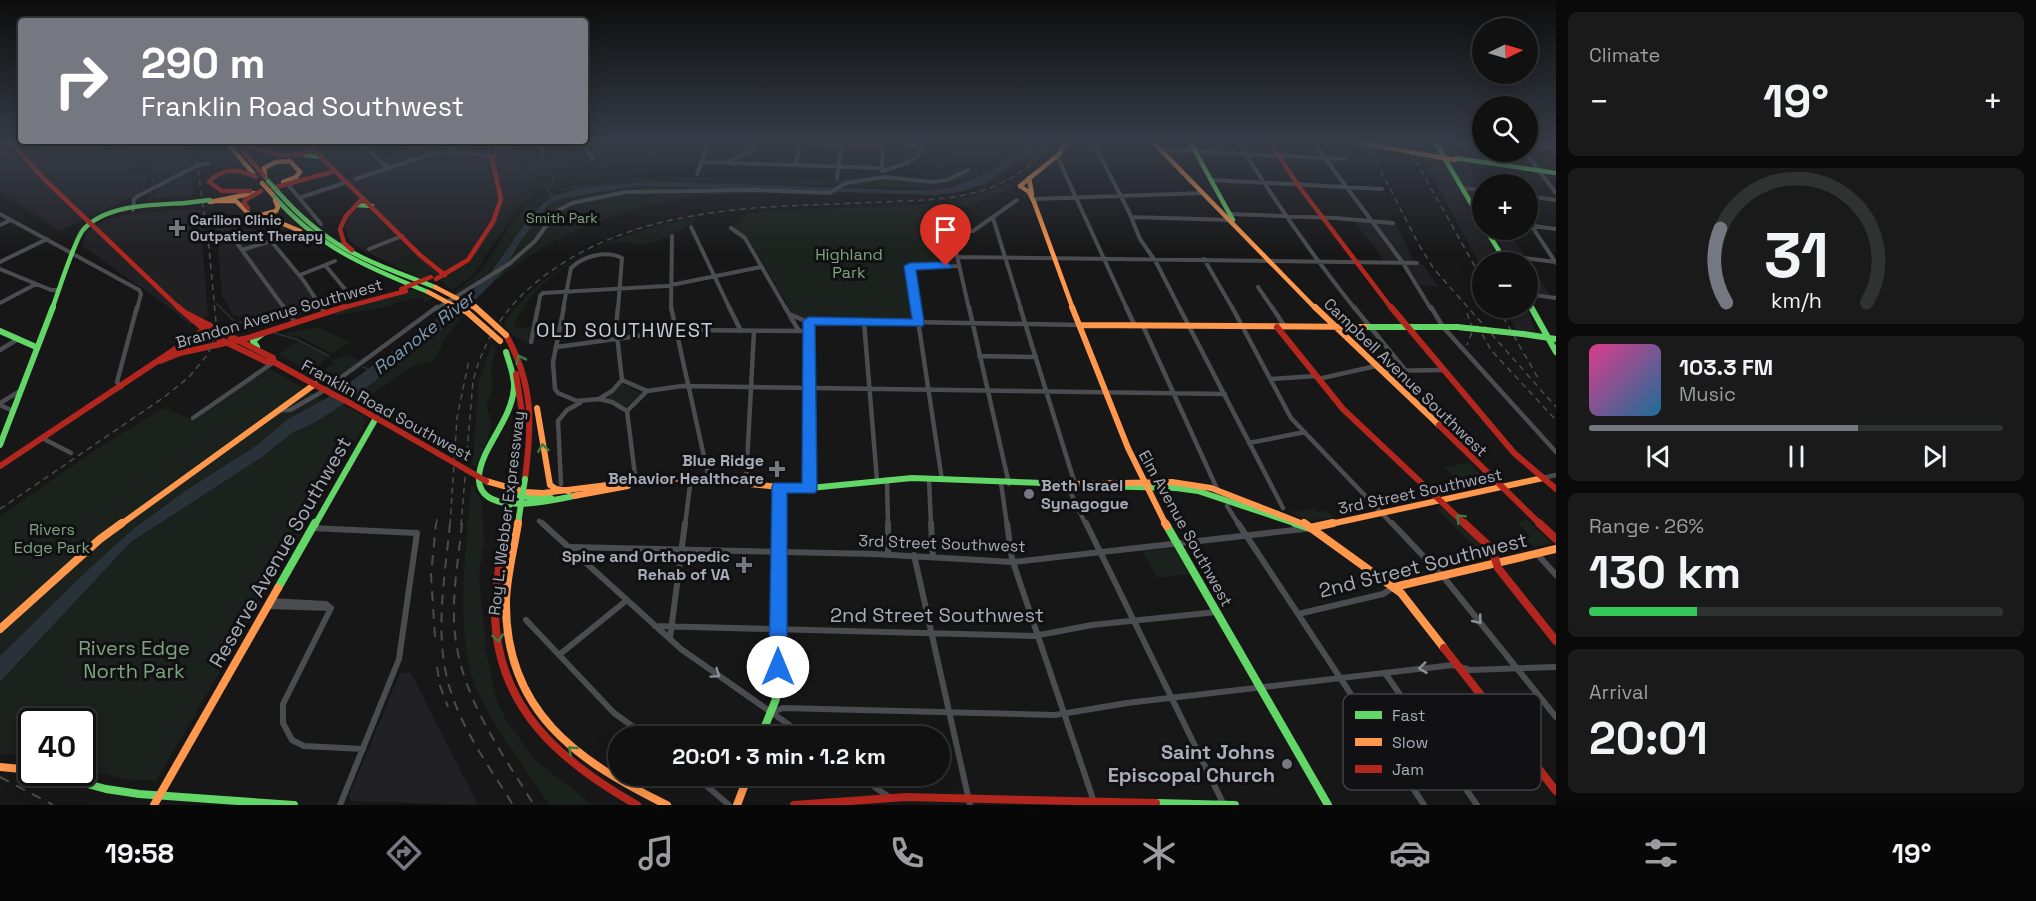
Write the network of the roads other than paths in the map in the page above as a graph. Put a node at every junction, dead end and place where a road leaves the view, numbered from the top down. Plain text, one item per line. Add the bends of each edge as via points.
1 (48, 180) edge
2 (171, 180) edge
3 (211, 180) edge
4 (265, 180) edge
5 (289, 180) edge
6 (295, 180) edge
7 (303, 180) edge
8 (345, 180) edge
9 (354, 180) edge
10 (496, 180) edge
11 (869, 180) edge
12 (902, 180) edge
13 (948, 180) edge
14 (1027, 180) edge
15 (1029, 180) edge
16 (1068, 180) edge
17 (1113, 180) edge
18 (1190, 180) edge
19 (1211, 180) joint
20 (1261, 180) edge
21 (1295, 180) edge
22 (1342, 180) edge
23 (1457, 180) edge
24 (1546, 180) edge
25 (283, 182) junction
26 (348, 182) junction
27 (1263, 183) junction
28 (1298, 185) junction
29 (290, 187) dead end
30 (1348, 188) junction
31 (1462, 188) junction
32 (1382, 189) dead end
33 (1472, 189) edge
34 (250, 190) junction
35 (261, 191) junction
36 (1203, 193) junction
37 (1556, 193) edge
38 (275, 195) junction
39 (1122, 196) junction
40 (299, 198) junction
41 (363, 198) junction
42 (1077, 198) junction
43 (1538, 198) edge
44 (1017, 200) dead end
45 (1034, 200) junction
46 (1556, 200) edge
47 (210, 201) junction
48 (218, 201) junction
49 (1472, 205) edge
50 (354, 206) junction
51 (372, 206) junction
52 (946, 207) dead end
53 (134, 208) junction
54 (0, 213) edge
55 (1285, 216) junction
56 (1131, 217) junction
57 (1228, 217) junction
58 (993, 218) junction
59 (1322, 218) junction
60 (11, 220) junction
61 (1370, 220) junction
62 (91, 223) junction
63 (1393, 223) dead end
64 (321, 224) dead end
65 (0, 225) edge
66 (691, 227) dead end
67 (1538, 227) edge
68 (731, 228) dead end
69 (1556, 230) edge
70 (951, 232) junction
71 (306, 233) junction
72 (231, 236) dead end
73 (402, 236) junction
74 (672, 237) dead end
75 (1538, 238) edge
76 (47, 239) junction
77 (369, 249) dead end
78 (242, 250) junction
79 (73, 253) junction
80 (957, 257) junction
81 (1006, 258) junction
82 (1055, 258) junction
83 (1105, 259) junction
84 (1153, 260) junction
85 (1204, 260) junction
86 (1267, 260) junction
87 (1538, 260) edge
88 (335, 261) dead end
89 (1317, 261) junction
90 (0, 262) edge
91 (1356, 262) junction
92 (1556, 262) edge
93 (1403, 263) junction
94 (1418, 263) dead end
95 (325, 265) junction
96 (959, 266) junction
97 (384, 267) junction
98 (761, 267) junction
99 (0, 269) edge
100 (443, 273) junction
101 (300, 275) junction
102 (714, 276) junction
103 (36, 284) junction
104 (670, 285) junction
105 (1258, 287) dead end
106 (618, 288) junction
107 (59, 290) junction
108 (567, 291) junction
109 (349, 294) dead end
110 (1538, 296) edge
111 (1556, 298) edge
112 (0, 303) edge
113 (324, 311) junction
114 (187, 314) junction
115 (789, 314) junction
116 (1537, 318) edge
117 (294, 321) junction
118 (809, 321) junction
119 (864, 322) junction
120 (918, 323) junction
121 (972, 323) junction
122 (1026, 324) junction
123 (1080, 325) junction
124 (1135, 326) junction
125 (1143, 326) junction
126 (1189, 326) junction
127 (1335, 326) junction
128 (1244, 327) junction
129 (1277, 327) junction
130 (1285, 327) junction
131 (1370, 327) junction
132 (1406, 327) junction
133 (1443, 327) junction
134 (204, 330) junction
135 (676, 330) junction
136 (0, 331) edge
137 (741, 331) junction
138 (754, 331) junction
139 (799, 331) junction
140 (808, 331) junction
141 (262, 334) junction
142 (1548, 338) junction
143 (18, 339) junction
144 (616, 339) junction
145 (1556, 339) edge
146 (233, 341) junction
147 (531, 342) dead end
148 (36, 347) junction
149 (557, 347) junction
150 (0, 350) edge
151 (506, 352) junction
152 (1556, 352) edge
153 (269, 356) junction
154 (979, 356) junction
155 (1036, 357) junction
156 (160, 361) junction
157 (274, 362) junction
158 (1376, 366) junction
159 (1443, 370) junction
160 (1382, 371) junction
161 (1406, 371) junction
162 (528, 377) junction
163 (1317, 377) junction
164 (1271, 379) junction
165 (622, 380) junction
166 (318, 386) junction
167 (120, 387) junction
168 (688, 387) junction
169 (751, 387) junction
170 (808, 388) junction
171 (869, 390) junction
172 (928, 390) junction
173 (20, 391) junction
174 (647, 392) junction
175 (987, 392) junction
176 (1047, 392) junction
177 (1105, 393) junction
178 (1174, 394) junction
179 (1225, 394) junction
180 (599, 399) junction
181 (583, 401) junction
182 (0, 404) edge
183 (281, 410) junction
184 (13, 411) junction
185 (627, 411) junction
186 (193, 418) dead end
187 (376, 418) junction
188 (1305, 432) junction
189 (42, 438) junction
190 (1249, 442) junction
191 (0, 445) edge
192 (1556, 452) edge
193 (71, 453) dead end
194 (0, 466) edge
195 (1556, 475) edge
196 (691, 478) junction
197 (1543, 478) junction
198 (709, 479) junction
199 (887, 479) junction
200 (929, 479) junction
201 (486, 480) junction
202 (877, 480) junction
203 (942, 480) junction
204 (746, 482) junction
205 (636, 483) junction
206 (1001, 483) junction
207 (561, 484) dead end
208 (1009, 484) junction
209 (1075, 484) junction
210 (1143, 484) junction
211 (1067, 485) junction
212 (780, 487) junction
213 (1499, 487) junction
214 (810, 489) junction
215 (1556, 489) edge
216 (569, 491) junction
217 (1217, 494) junction
218 (578, 495) junction
219 (1442, 500) junction
220 (1227, 506) dead end
221 (1283, 508) dead end
222 (1382, 513) junction
223 (539, 521) dead end
224 (312, 528) junction
225 (1310, 528) junction
226 (1248, 536) junction
227 (1556, 539) edge
228 (1177, 544) junction
229 (571, 547) junction
230 (682, 549) junction
231 (1556, 549) edge
232 (779, 551) junction
233 (1100, 553) junction
234 (888, 554) junction
235 (1537, 554) junction
236 (914, 555) junction
237 (933, 557) junction
238 (1013, 562) junction
239 (1497, 562) junction
240 (1441, 575) junction
241 (1556, 575) edge
242 (1394, 587) junction
243 (627, 600) junction
244 (269, 604) junction
245 (1217, 612) junction
246 (1298, 614) junction
247 (526, 620) dead end
248 (1134, 620) junction
249 (655, 626) junction
250 (671, 627) junction
251 (0, 629) edge
252 (778, 630) junction
253 (931, 634) junction
254 (1038, 636) junction
255 (670, 638) junction
256 (1556, 641) edge
257 (559, 655) junction
258 (1460, 666) junction
259 (1556, 667) edge
260 (1518, 669) junction
261 (1385, 673) junction
262 (1341, 678) junction
263 (1260, 687) junction
264 (1351, 694) edge
265 (1400, 694) edge
266 (1482, 694) edge
267 (1538, 694) edge
268 (1172, 697) junction
269 (1541, 698) edge
270 (949, 712) junction
271 (770, 713) junction
272 (1064, 714) junction
273 (1556, 717) edge
274 (632, 726) edge
275 (765, 726) edge
276 (790, 726) edge
277 (363, 749) junction
278 (0, 767) edge
279 (18, 769) edge
280 (1541, 771) edge
281 (95, 786) edge
282 (707, 786) edge
283 (744, 786) edge
284 (873, 786) edge
285 (1414, 790) edge
286 (1467, 790) edge
287 (1556, 791) edge
288 (159, 795) junction
289 (889, 797) junction
290 (969, 802) edge
291 (1094, 803) edge
292 (154, 805) edge
293 (294, 805) edge
294 (340, 805) edge
295 (637, 805) edge
296 (667, 805) edge
297 (729, 805) edge
298 (737, 805) edge
299 (794, 805) edge
300 (1224, 805) edge
301 (1234, 805) edge
302 (1328, 805) edge
303 (1424, 805) edge
304 (1477, 805) edge

1 - 62 main road, Franklin Road Southwest
2 - 53 street via 135,199
3 - 34 main road via 212,188 220,191
4 - 38 main road, Roy L. Webber Expressway, bridge
5 - 25 main road
6 - 25 main road
7 - 35 main road
8 - 26 main road
9 - 26 main road
10 - 100 main road, Brandon Avenue Southwest via 500,206 492,224 470,258
11 - 183 street via 844,184 830,192 638,191 592,197 559,209 535,241 509,264 459,292 333,385 290,410
12 - 13 street via 927,183
14 - 45 main road, Elm Avenue Southwest via 1020,186
15 - 45 main road
16 - 42 street
17 - 39 street
18 - 36 main road, Campbell Avenue Southwest
19 - 27 street
19 - 57 main road
20 - 27 street
21 - 28 main road
22 - 30 street
23 - 31 main road
24 - 37 street
25 - 34 main road
26 - 40 street
26 - 41 main road
27 - 28 street
27 - 55 street
28 - 30 street
28 - 59 main road
29 - 40 street
30 - 32 street
30 - 61 street
31 - 33 street
31 - 49 main road
34 - 47 main road
35 - 38 main road via 245,201 254,215 276,211
35 - 48 main road
36 - 39 street
36 - 57 main road, Campbell Avenue Southwest
38 - 71 main road, Roy L. Webber Expressway
38 - 97 main road, Roy L. Webber Expressway via 318,235
39 - 42 street
39 - 56 street
40 - 64 street
41 - 50 main road
41 - 51 main road
42 - 45 street
42 - 83 street
43 - 46 street
44 - 58 street
45 - 82 main road, Elm Avenue Southwest
47 - 48 main road
47 - 53 main road, bridge
48 - 71 main road via 236,201 253,218
50 - 51 main road
50 - 97 main road via 341,223 343,241 349,249
51 - 73 main road
52 - 70 street
53 - 62 main road
54 - 60 street
55 - 57 street
55 - 59 street
55 - 89 street
56 - 57 street
56 - 84 street
57 - 86 main road, Campbell Avenue Southwest
58 - 70 street via 973,231
58 - 81 street
59 - 61 street
59 - 91 main road
60 - 65 street
60 - 76 street
61 - 63 street
61 - 93 street
62 - 79 main road via 82,231
62 - 114 main road, Franklin Road Southwest
66 - 102 street
67 - 69 street
68 - 98 street via 744,237
70 - 80 street
71 - 151 main road, Roy L. Webber Expressway, bridge via 340,255 464,309 486,326
72 - 78 street
73 - 77 street
73 - 100 main road
74 - 104 street
75 - 92 street
76 - 79 street
76 - 90 street
78 - 101 street via 270,241
78 - 117 street
79 - 107 main road
79 - 167 street via 141,292 118,376
80 - 81 street
80 - 96 street
81 - 82 street
81 - 122 street
82 - 83 street
82 - 123 main road, Elm Avenue Southwest
83 - 84 street
83 - 124 street
84 - 85 street
84 - 126 street
85 - 86 street
85 - 128 street
86 - 89 street
86 - 127 main road, Campbell Avenue Southwest
87 - 92 street
88 - 95 street
89 - 91 street
89 - 131 street
91 - 93 street
91 - 132 main road
93 - 94 street
93 - 133 street
95 - 101 street
95 - 109 street
96 - 120 street via 910,267
96 - 121 street
162 -> 97 main road, Roy L. Webber Expressway, bridge via 506,335 475,307
98 - 102 street
98 - 115 street
99 - 103 street
100 - 113 main road, Brandon Avenue Southwest, bridge via 403,290
101 - 113 street
102 - 104 street
102 - 137 street
103 - 107 street
103 - 112 street
104 - 106 street
104 - 135 street
105 - 130 street
106 - 108 street
106 - 108 street via 622,258 612,254 577,262 571,268
106 - 144 street
107 - 148 main road
108 - 147 street via 545,292 540,296
108 - 149 street
110 - 111 street
113 - 117 main road, Brandon Avenue Southwest
114 - 134 main road, Franklin Road Southwest
114 - 146 main road, Franklin Road Southwest
115 - 118 street
115 - 139 street
116 - 142 main road
117 - 141 main road, Brandon Avenue Southwest
117 - 146 main road, Brandon Avenue Southwest
118 - 119 street
118 - 140 street
119 - 120 street
119 - 171 street
120 - 121 street
120 - 172 street
121 - 122 street
121 - 154 street
122 - 123 street
122 - 155 street
123 - 124 main road
123 - 177 main road, Elm Avenue Southwest
124 - 125 main road
125 - 126 main road
125 - 178 street
126 - 128 main road
126 - 179 street
127 - 130 main road
127 - 131 main road
127 - 158 main road, Campbell Avenue Southwest
128 - 129 main road
128 - 164 street
129 - 130 main road
129 - 163 main road
131 - 132 main road
131 - 161 street
132 - 133 main road
132 - 159 main road
133 - 142 main road, bridge
133 - 192 street
134 - 146 main road, Franklin Road Southwest
134 - 156 main road
135 - 137 street
135 - 144 street
135 - 168 street
136 - 143 main road
137 - 138 street
138 - 139 street
138 - 169 street
139 - 140 street
140 - 170 street
141 - 146 main road, Brandon Avenue Southwest
141 - 153 main road via 253,343
142 - 145 main road
142 - 152 main road
143 - 148 main road
143 - 150 street
144 - 149 street
144 - 165 street
146 - 153 main road, Franklin Road Southwest
146 - 156 main road, Brandon Avenue Southwest via 180,351
146 - 157 main road, Franklin Road Southwest via 267,362
148 - 173 main road
149 - 181 street via 553,362 555,389
151 - 218 main road via 514,390 481,466 480,492 492,501 514,505
151 -> 295 main road, Roy L. Webber Expressway, bridge via 518,377 523,410 496,591 501,657 510,687 535,729 557,754 591,781
153 - 157 main road, Franklin Road Southwest
154 - 155 street
154 - 175 street
155 - 176 street
156 - 167 main road
157 - 166 main road, Franklin Road Southwest
157 - 186 street
158 - 160 main road, Campbell Avenue Southwest
158 - 163 street
159 - 161 street
159 - 197 main road via 1514,453
160 - 161 street
160 - 213 main road, Campbell Avenue Southwest
216 -> 162 main road via 550,485 535,396
296 -> 162 main road, Roy L. Webber Expressway, bridge via 600,772 569,748 543,720 519,678 508,634 506,601 532,417
163 - 164 street
163 - 219 main road via 1352,417
164 - 188 street via 1291,418
165 - 174 street
165 - 180 street
166 - 183 main road
166 - 187 main road, Franklin Road Southwest, bridge
167 - 189 main road
168 - 169 street
168 - 174 street
168 - 198 street
169 - 170 street
169 - 204 street
170 - 171 street
170 - 214 street
171 - 172 street
171 - 202 street
172 - 175 street
172 - 203 street
173 - 182 street
173 - 184 main road
174 - 185 street
175 - 176 street
175 - 208 street
176 - 177 street
176 - 209 street
177 - 178 street
177 - 210 main road, Elm Avenue Southwest
178 - 179 street
178 - 217 street
179 - 190 street
180 - 181 street
180 - 185 street
181 - 207 street via 558,421
182 - 184 street
183 - 251 main road via 100,539
184 - 191 main road
185 - 205 street
187 - 201 main road, Franklin Road Southwest, bridge
187 - 224 main road, Reserve Avenue Southwest
188 - 190 street
188 - 222 street
189 - 193 street
189 - 194 main road
190 - 221 street
195 - 197 street, 3rd Street Southwest
196 - 198 main road, Franklin Road Southwest
196 - 205 main road, Franklin Road Southwest
196 - 230 street
197 - 213 main road, 3rd Street Southwest
197 - 215 main road
198 - 204 main road, Franklin Road Southwest
199 - 200 main road, Franklin Road Southwest
199 - 202 main road, Franklin Road Southwest
199 - 234 street
200 - 203 main road, Franklin Road Southwest
200 - 237 street
201 - 216 main road, Franklin Road Southwest via 533,493
201 - 218 main road, Franklin Road Southwest via 503,491 524,496
202 - 214 main road, Franklin Road Southwest
203 - 206 main road, Franklin Road Southwest
204 - 212 main road, Franklin Road Southwest
205 - 216 main road, Franklin Road Southwest
205 - 218 main road, Franklin Road Southwest
206 - 208 main road, Franklin Road Southwest
206 - 238 street
208 - 211 main road, Franklin Road Southwest
209 - 210 main road, Franklin Road Southwest
209 - 211 main road, Franklin Road Southwest
210 - 217 main road, Franklin Road Southwest
210 - 228 main road, Elm Avenue Southwest
211 - 233 street
212 - 214 main road, Franklin Road Southwest
212 - 232 main road
213 - 219 main road, 3rd Street Southwest
213 - 227 main road, Campbell Avenue Southwest
217 - 225 main road, Franklin Road Southwest via 1293,517
219 - 222 main road, 3rd Street Southwest
239 -> 219 main road via 1492,549
220 - 226 street
222 - 225 main road, 3rd Street Southwest
222 - 240 street
223 - 229 street
224 - 244 main road, Reserve Avenue Southwest
224 - 277 street via 417,533 399,659
225 - 226 street, 3rd Street Southwest
225 - 242 main road, Franklin Road Southwest
226 - 228 street, 3rd Street Southwest
226 - 246 street
228 - 233 street, 3rd Street Southwest
228 - 245 main road, Elm Avenue Southwest
229 - 230 street, 3rd Street Southwest
229 - 243 street
230 - 232 street, 3rd Street Southwest
230 - 250 street
231 - 235 main road, 2nd Street Southwest
232 - 234 street, 3rd Street Southwest
232 - 252 main road
233 - 238 street, 3rd Street Southwest
233 - 248 street
234 - 236 street, 3rd Street Southwest
235 - 239 main road, 2nd Street Southwest
235 - 241 street
236 - 237 street, 3rd Street Southwest
236 - 253 street
237 - 238 street, 3rd Street Southwest
238 - 254 street
239 - 240 main road, 2nd Street Southwest
239 - 256 main road
240 - 242 main road, 2nd Street Southwest
240 -> 260 street
242 - 246 street, 2nd Street Southwest via 1383,594
242 - 258 main road, Franklin Road Southwest
243 - 249 street
243 - 257 street
244 - 277 street via 331,608 284,704 281,724 288,735 303,746
244 - 288 main road, Reserve Avenue Southwest
245 - 248 street, 2nd Street Southwest
245 - 263 main road, Elm Avenue Southwest
246 - 262 street
247 - 257 street
248 - 254 street, 2nd Street Southwest
248 - 268 street
249 - 250 street, 2nd Street Southwest
249 - 255 street
250 - 252 street, 2nd Street Southwest
250 - 255 street
252 - 253 street, 2nd Street Southwest
252 - 271 main road via 776,699
253 - 254 street, 2nd Street Southwest
253 - 270 street
254 - 272 street
255 -> 271 street
257 - 274 street via 614,713
258 - 260 street via 1470,670
258 -> 261 street
258 - 266 main road, Franklin Road Southwest
259 - 260 street
260 - 267 street
261 - 262 street
261 - 265 street
262 - 263 street
262 - 264 street
263 - 268 street
263 - 302 main road, Elm Avenue Southwest
268 - 272 street
268 - 300 street
269 - 273 street
270 - 271 street via 783,708
270 - 272 street
270 - 290 street
271 - 275 main road
271 - 276 street
272 - 291 street
277 - 294 street
278 - 279 main road
280 - 287 main road, Franklin Road Southwest
281 - 288 main road
282 - 297 street
283 - 298 main road
284 - 289 street
285 - 303 street
286 - 304 street
288 - 292 main road, Reserve Avenue Southwest
288 - 293 main road
289 - 290 main road
289 - 299 main road
290 - 291 main road
291 - 300 main road
300 - 301 main road

